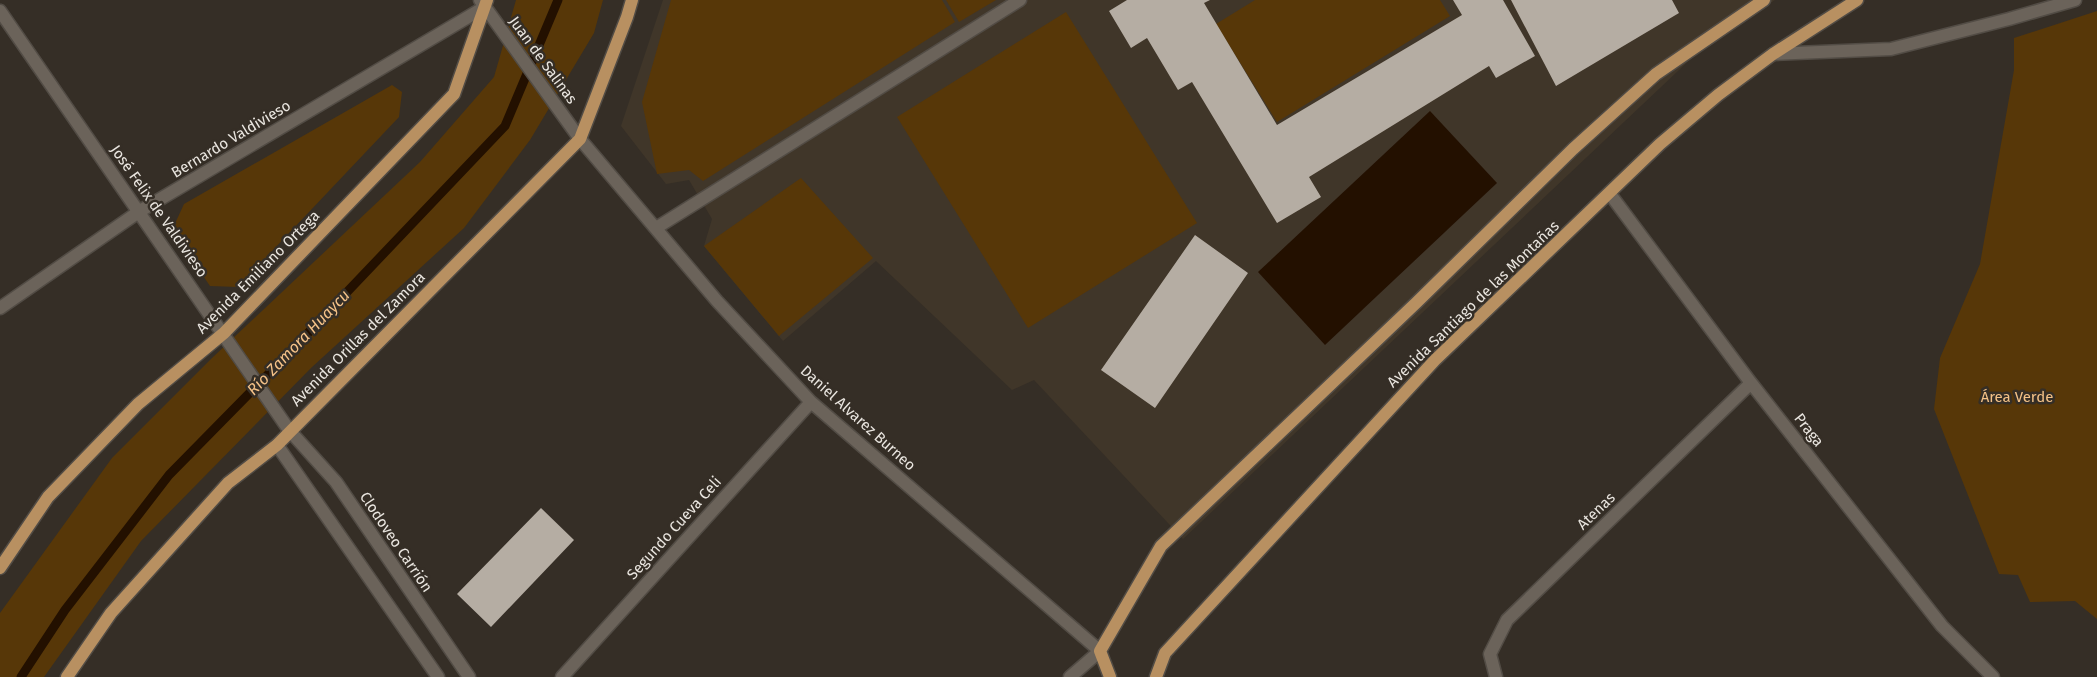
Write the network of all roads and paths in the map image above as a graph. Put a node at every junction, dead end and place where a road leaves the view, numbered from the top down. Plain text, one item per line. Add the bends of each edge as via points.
1 (632, 0) edge
2 (1020, 0) edge
3 (1764, 0) edge
4 (1857, 0) edge
5 (2075, 0) edge
6 (484, 2) edge
7 (0, 10) edge
8 (1773, 54) junction
9 (580, 139) junction
10 (1610, 194) junction
11 (140, 211) junction
12 (656, 228) junction
13 (0, 308) edge
14 (224, 333) junction
15 (1752, 383) junction
16 (811, 402) junction
17 (289, 430) junction
18 (277, 445) junction
19 (0, 568) edge
20 (1100, 651) junction
21 (67, 677) edge
22 (438, 677) edge
23 (469, 677) edge
24 (562, 677) edge
25 (1070, 677) edge
26 (1110, 677) edge
27 (1156, 677) edge
28 (1496, 677) edge
29 (1993, 677) edge

1 - 9 main road, Avenida Orillas del Zamora
2 - 12 street
3 - 20 main road via 1656,74 1628,99 1161,546
4 - 8 main road, Avenida Santiago de las Montañas
5 - 8 street via 1892,49
6 - 9 street, Juan de Salinas
6 - 11 street, Bernardo Valdivieso
6 - 14 main road, Avenida Emiliano Ortega via 454,94
7 - 11 street, José Felix de Valdivieso
8 - 10 main road, Avenida Santiago de las Montañas via 1718,95
9 - 12 street, Daniel Alvarez Burneo
9 - 17 main road, Avenida Orillas del Zamora
10 - 15 street, Praga
10 - 27 main road, Avenida Santiago de las Montañas via 1435,360 1165,653
11 - 13 street, Bernardo Valdivieso
11 - 14 street, José Felix de Valdivieso
12 - 16 street, Daniel Alvarez Burneo via 717,301
14 - 17 street, José Felix de Valdivieso
14 - 19 main road, Avenida Emiliano Ortega via 138,404 48,497
15 - 28 street, Atenas via 1507,620 1490,654
15 - 29 street, Praga via 1942,626
16 - 20 street, Daniel Alvarez Burneo
16 - 24 street, Segundo Cueva Celi
17 - 18 main road, Avenida Orillas del Zamora
17 - 23 street, Clodoveo Carrión via 336,482
18 - 21 main road, Avenida Orillas del Zamora via 228,483 112,613
18 - 22 street
20 - 25 street
20 - 26 main road

